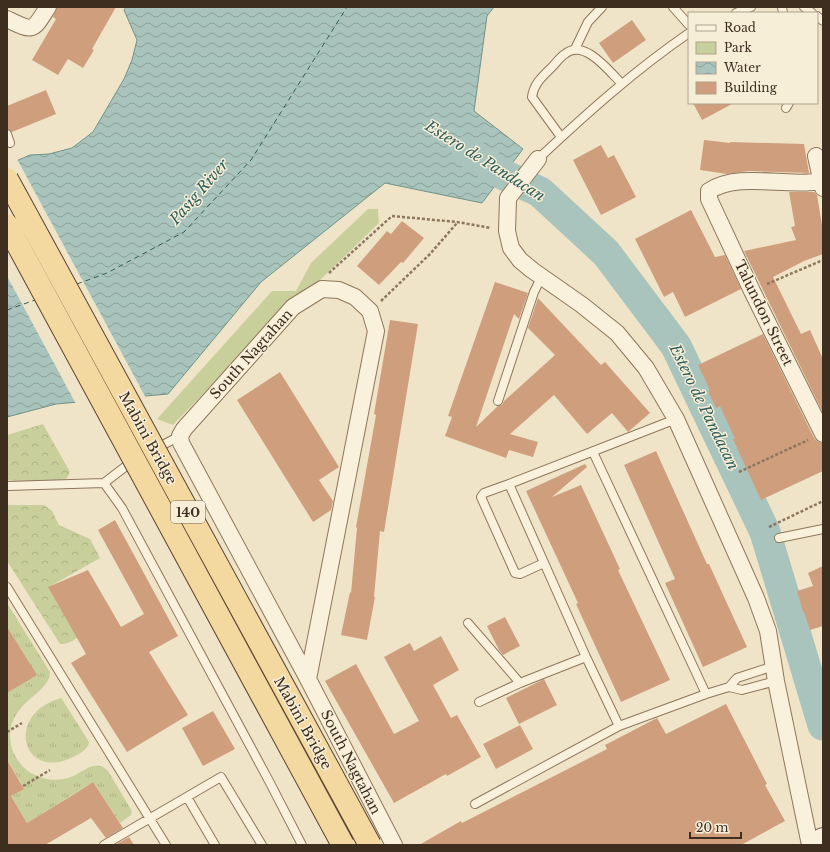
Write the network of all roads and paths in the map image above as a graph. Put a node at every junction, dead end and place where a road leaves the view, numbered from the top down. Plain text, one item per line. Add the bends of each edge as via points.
1 (48, 7) edge
2 (602, 7) edge
3 (673, 7) edge
4 (751, 7) edge
5 (738, 12) edge
6 (7, 19) edge
7 (688, 24) edge
8 (688, 33) edge
9 (575, 49) junction
10 (622, 84) junction
11 (7, 134) edge
12 (561, 137) junction
13 (10, 143) dead end
14 (816, 156) dead end
15 (538, 159) joint
16 (7, 179) edge
17 (822, 185) edge
18 (457, 222) junction
19 (7, 225) edge
20 (507, 231) junction
21 (823, 260) edge
22 (326, 277) dead end
23 (542, 278) junction
24 (752, 291) junction
25 (378, 304) dead end
26 (498, 401) dead end
27 (676, 418) junction
28 (823, 434) edge
29 (180, 436) junction
30 (593, 452) junction
31 (739, 472) dead end
32 (104, 483) junction
33 (509, 484) junction
34 (7, 486) edge
35 (823, 502) edge
36 (769, 527) dead end
37 (823, 529) edge
38 (779, 538) dead end
39 (544, 563) junction
40 (7, 587) edge
41 (468, 623) dead end
42 (586, 657) junction
43 (775, 673) junction
44 (308, 679) junction
45 (520, 683) junction
46 (729, 687) junction
47 (706, 694) junction
48 (479, 702) dead end
49 (22, 723) dead end
50 (619, 726) junction
51 (7, 732) edge
52 (50, 770) dead end
53 (23, 786) dead end
54 (187, 797) junction
55 (475, 804) dead end
56 (149, 818) junction
57 (823, 839) edge
58 (104, 845) edge
59 (166, 845) edge
60 (215, 845) edge
61 (262, 845) edge
62 (302, 845) edge
63 (343, 845) edge
64 (370, 845) edge
65 (394, 845) edge
66 (811, 845) edge

1 - 6 street via 37,25 31,29
2 - 9 lane via 588,22
3 - 7 lane
4 - 5 lane
8 - 10 lane
9 - 10 lane via 594,56
9 - 12 lane via 566,53 536,84 532,96
10 - 12 lane
11 - 13 lane
12 - 15 lane
14 - 17 street
15 - 20 street via 508,198
16 - 64 main road, Mabini Bridge / 140, bridge
17 - 24 street, Talundon Street via 732,182 709,191 710,199
18 - 20 path
18 - 22 path via 392,216
18 - 25 path via 430,254
19 - 63 main road, Mabini Bridge / 140, bridge
20 - 23 street via 511,248 520,260
21 - 24 path
23 - 26 lane via 534,292
23 - 27 street via 617,333 646,368
24 - 28 street, Talundon Street
27 - 30 lane
27 - 43 street via 756,598 768,631
28 - 31 path
29 - 32 lane via 142,455
29 - 44 street, South Nagtahan via 181,443
29 - 44 street, South Nagtahan via 293,307 322,289 339,290 370,311 376,331
30 - 33 lane
30 - 47 lane
32 - 34 lane
32 - 62 lane via 126,515
33 - 39 lane
33 - 39 lane via 484,493 481,497 515,573 520,574
35 - 36 path
37 - 38 lane
39 - 42 lane
40 - 56 lane
41 - 45 lane
42 - 45 lane
42 - 50 lane
43 - 46 lane via 737,678
43 - 46 lane via 742,690
43 - 66 street
44 - 65 street, South Nagtahan
45 - 48 lane
46 - 47 lane
47 - 50 lane
49 - 51 path
50 - 55 lane
52 - 53 path
54 - 56 lane
54 - 60 lane
54 - 61 lane via 222,777
56 - 58 lane
56 - 59 lane
57 - 66 main road

